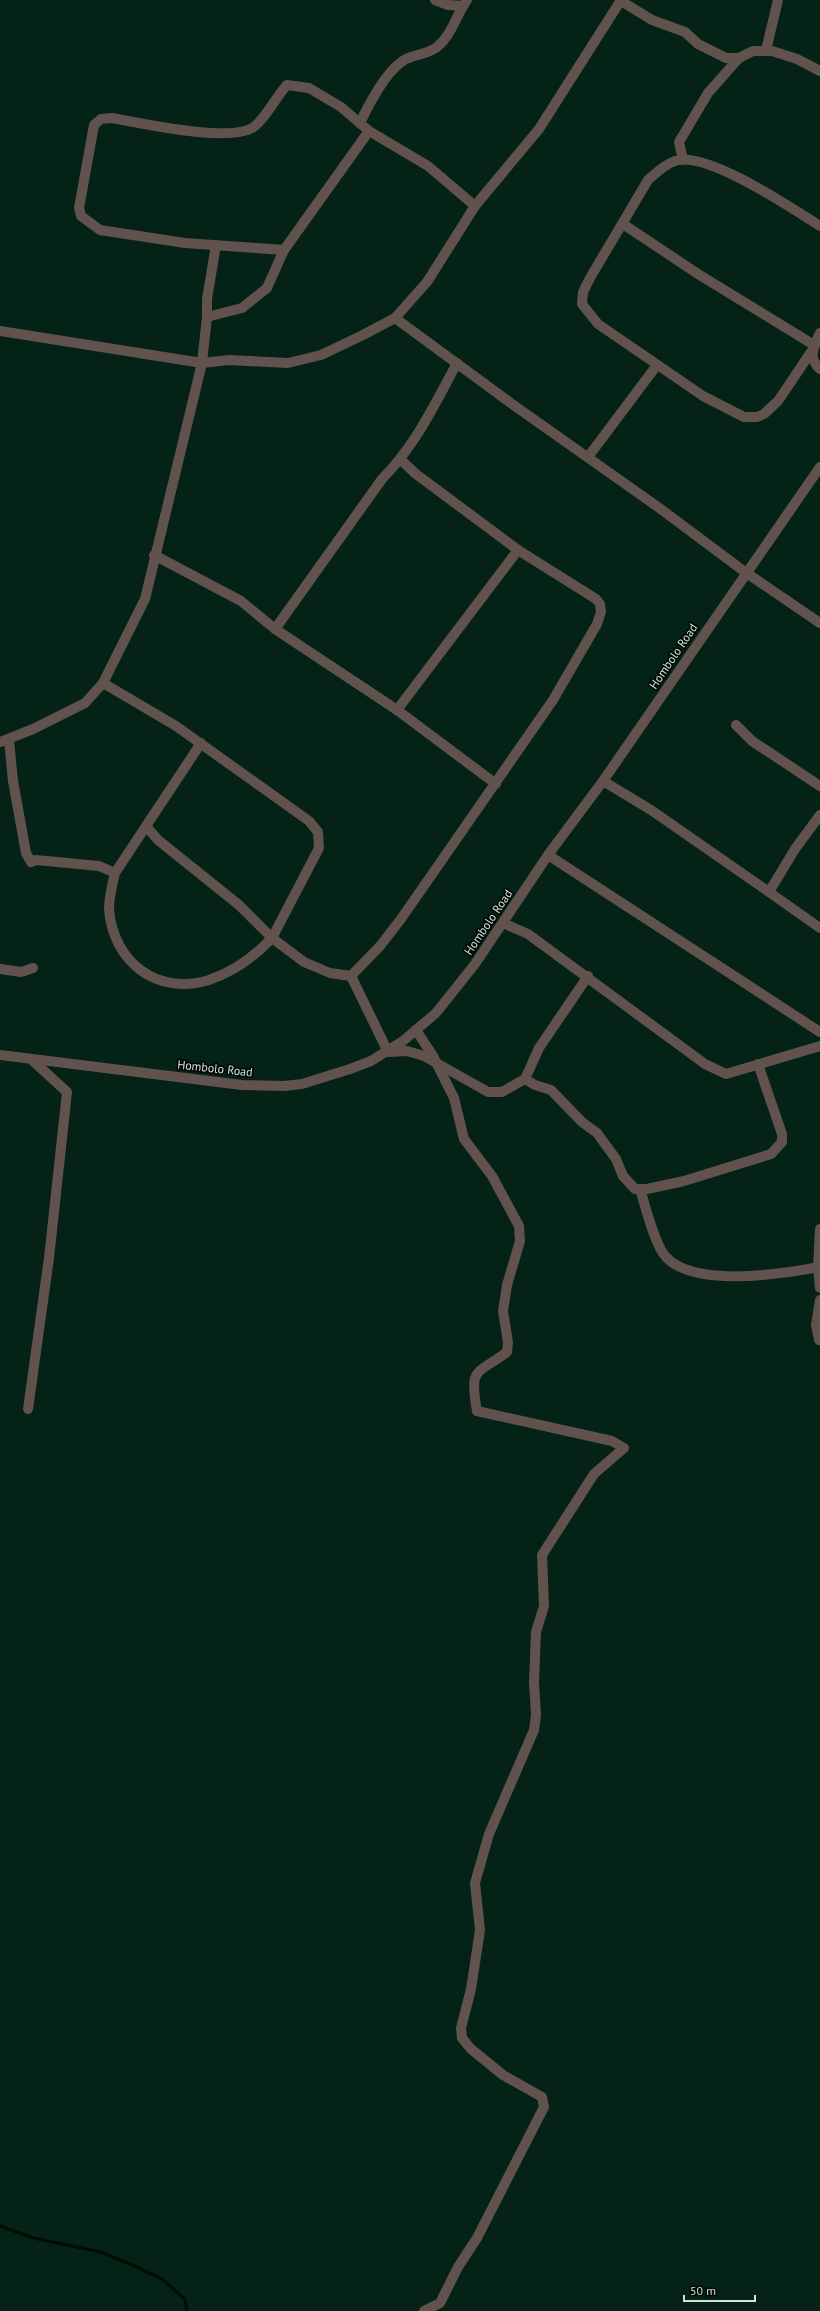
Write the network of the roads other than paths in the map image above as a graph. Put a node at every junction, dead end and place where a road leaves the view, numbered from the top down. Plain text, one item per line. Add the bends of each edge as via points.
1 (435, 0) edge
2 (621, 0) edge
3 (778, 0) edge
4 (465, 3) edge
5 (766, 50) junction
6 (739, 58) junction
7 (820, 71) edge
8 (360, 123) junction
9 (369, 131) junction
10 (683, 160) junction
11 (475, 206) junction
12 (623, 224) junction
13 (820, 226) edge
14 (216, 245) junction
15 (284, 250) junction
16 (207, 317) junction
17 (395, 318) junction
18 (0, 331) edge
19 (820, 333) edge
20 (813, 348) junction
21 (202, 363) junction
22 (458, 363) junction
23 (657, 365) junction
24 (820, 369) edge
25 (588, 457) junction
26 (401, 460) junction
27 (820, 467) edge
28 (518, 550) junction
29 (154, 555) junction
30 (745, 572) junction
31 (820, 623) edge
32 (275, 628) junction
33 (103, 683) junction
34 (398, 710) junction
35 (736, 725) dead end
36 (5, 741) edge
37 (201, 743) junction
38 (603, 781) junction
39 (496, 784) junction
40 (820, 786) edge
41 (820, 815) edge
42 (146, 826) junction
43 (548, 855) junction
44 (115, 873) junction
45 (769, 892) junction
46 (503, 923) junction
47 (820, 928) edge
48 (272, 938) junction
49 (0, 968) edge
50 (32, 968) dead end
51 (351, 976) junction
52 (588, 976) junction
53 (416, 1030) junction
54 (820, 1032) edge
55 (820, 1046) edge
56 (388, 1052) junction
57 (0, 1055) edge
58 (32, 1060) junction
59 (436, 1063) junction
60 (758, 1064) junction
61 (525, 1079) junction
62 (640, 1189) junction
63 (820, 1229) edge
64 (819, 1267) edge
65 (820, 1288) edge
66 (820, 1300) edge
67 (819, 1340) dead end
68 (28, 1409) dead end
69 (424, 2311) edge

1 - 4 street via 448,5
2 - 6 street via 652,20 685,32 707,49 726,58
2 - 11 street via 539,129
3 - 5 street
4 - 8 street via 449,34 438,46 428,53 407,59 394,68
5 - 6 street via 753,51
5 - 7 street via 797,59
6 - 10 street via 708,93 679,142
8 - 9 street
8 - 14 street via 341,106 308,88 287,85 264,118 245,132 228,134 184,130 112,118 101,119 94,125 79,208 81,216 100,230
9 - 11 street via 428,166
9 - 15 street
10 - 12 street via 676,160 648,180
10 - 13 street via 710,165 732,174
11 - 17 street via 427,282
12 - 20 street
12 - 23 street via 590,278 583,292 582,304 598,324
14 - 15 street
14 - 16 street via 207,299
15 - 16 street via 267,288 254,300 242,308
16 - 21 street
17 - 21 street via 321,355 288,363 229,360
17 - 22 street
18 - 21 street
19 - 20 street
20 - 23 street via 778,401 757,417 744,417 732,412
20 - 24 street via 813,359
21 - 29 street
22 - 25 street
22 - 26 street
23 - 25 street
25 - 30 street
26 - 28 street
26 - 32 street via 382,479
27 - 30 street, Hombolo Road
28 - 34 street
28 - 39 street via 596,599 601,612 591,638
29 - 32 street via 241,601
29 - 33 street via 145,599
30 - 31 street
30 - 38 street, Hombolo Road
32 - 34 street
33 - 36 street via 85,702
33 - 37 street
34 - 39 street
35 - 40 street via 749,739
36 - 44 street via 26,853 31,862 36,860 99,866
37 - 42 street
37 - 48 street via 309,821 318,832 318,848
38 - 43 street, Hombolo Road
38 - 45 street via 651,810
39 - 51 street via 401,919 380,946
41 - 45 street via 794,849
42 - 44 street
42 - 48 street via 158,840 240,905
43 - 46 street, Hombolo Road
43 - 54 street
44 - 48 street via 109,909 115,938 129,960 153,977 168,983 208,980 246,961
45 - 47 street
46 - 52 street via 528,934
46 - 53 street, Hombolo Road via 475,964 436,1013
48 - 51 street via 315,967 344,977
49 - 50 street via 22,972
51 - 56 street
52 - 60 street via 705,1064 726,1074
52 - 61 street via 539,1048
53 - 56 street, Hombolo Road
53 - 59 street
55 - 60 street
56 - 58 street, Hombolo Road via 350,1069 302,1084 284,1086 242,1085
56 - 59 street via 407,1050
57 - 58 street, Hombolo Road
58 - 68 street via 67,1092
59 - 61 street via 488,1092 502,1092
59 - 69 street via 454,1098 464,1139 492,1176 519,1226 520,1242 506,1285 503,1312 507,1352 479,1369 474,1380 477,1411 612,1442 624,1448 594,1474 542,1555 544,1606 536,1632 534,1730 490,1834 475,1883 480,1930 471,1989 461,2028 462,2038 471,2049 503,2074 542,2097 544,2107 477,2238 458,2266 440,2303
60 - 62 street via 782,1134 782,1142 771,1154 684,1181
61 - 62 street via 551,1090 582,1122 597,1133 616,1159 623,1176 635,1189
62 - 64 street via 661,1250 678,1268 703,1274 754,1275
63 - 64 street
64 - 65 street
66 - 67 street via 816,1325

